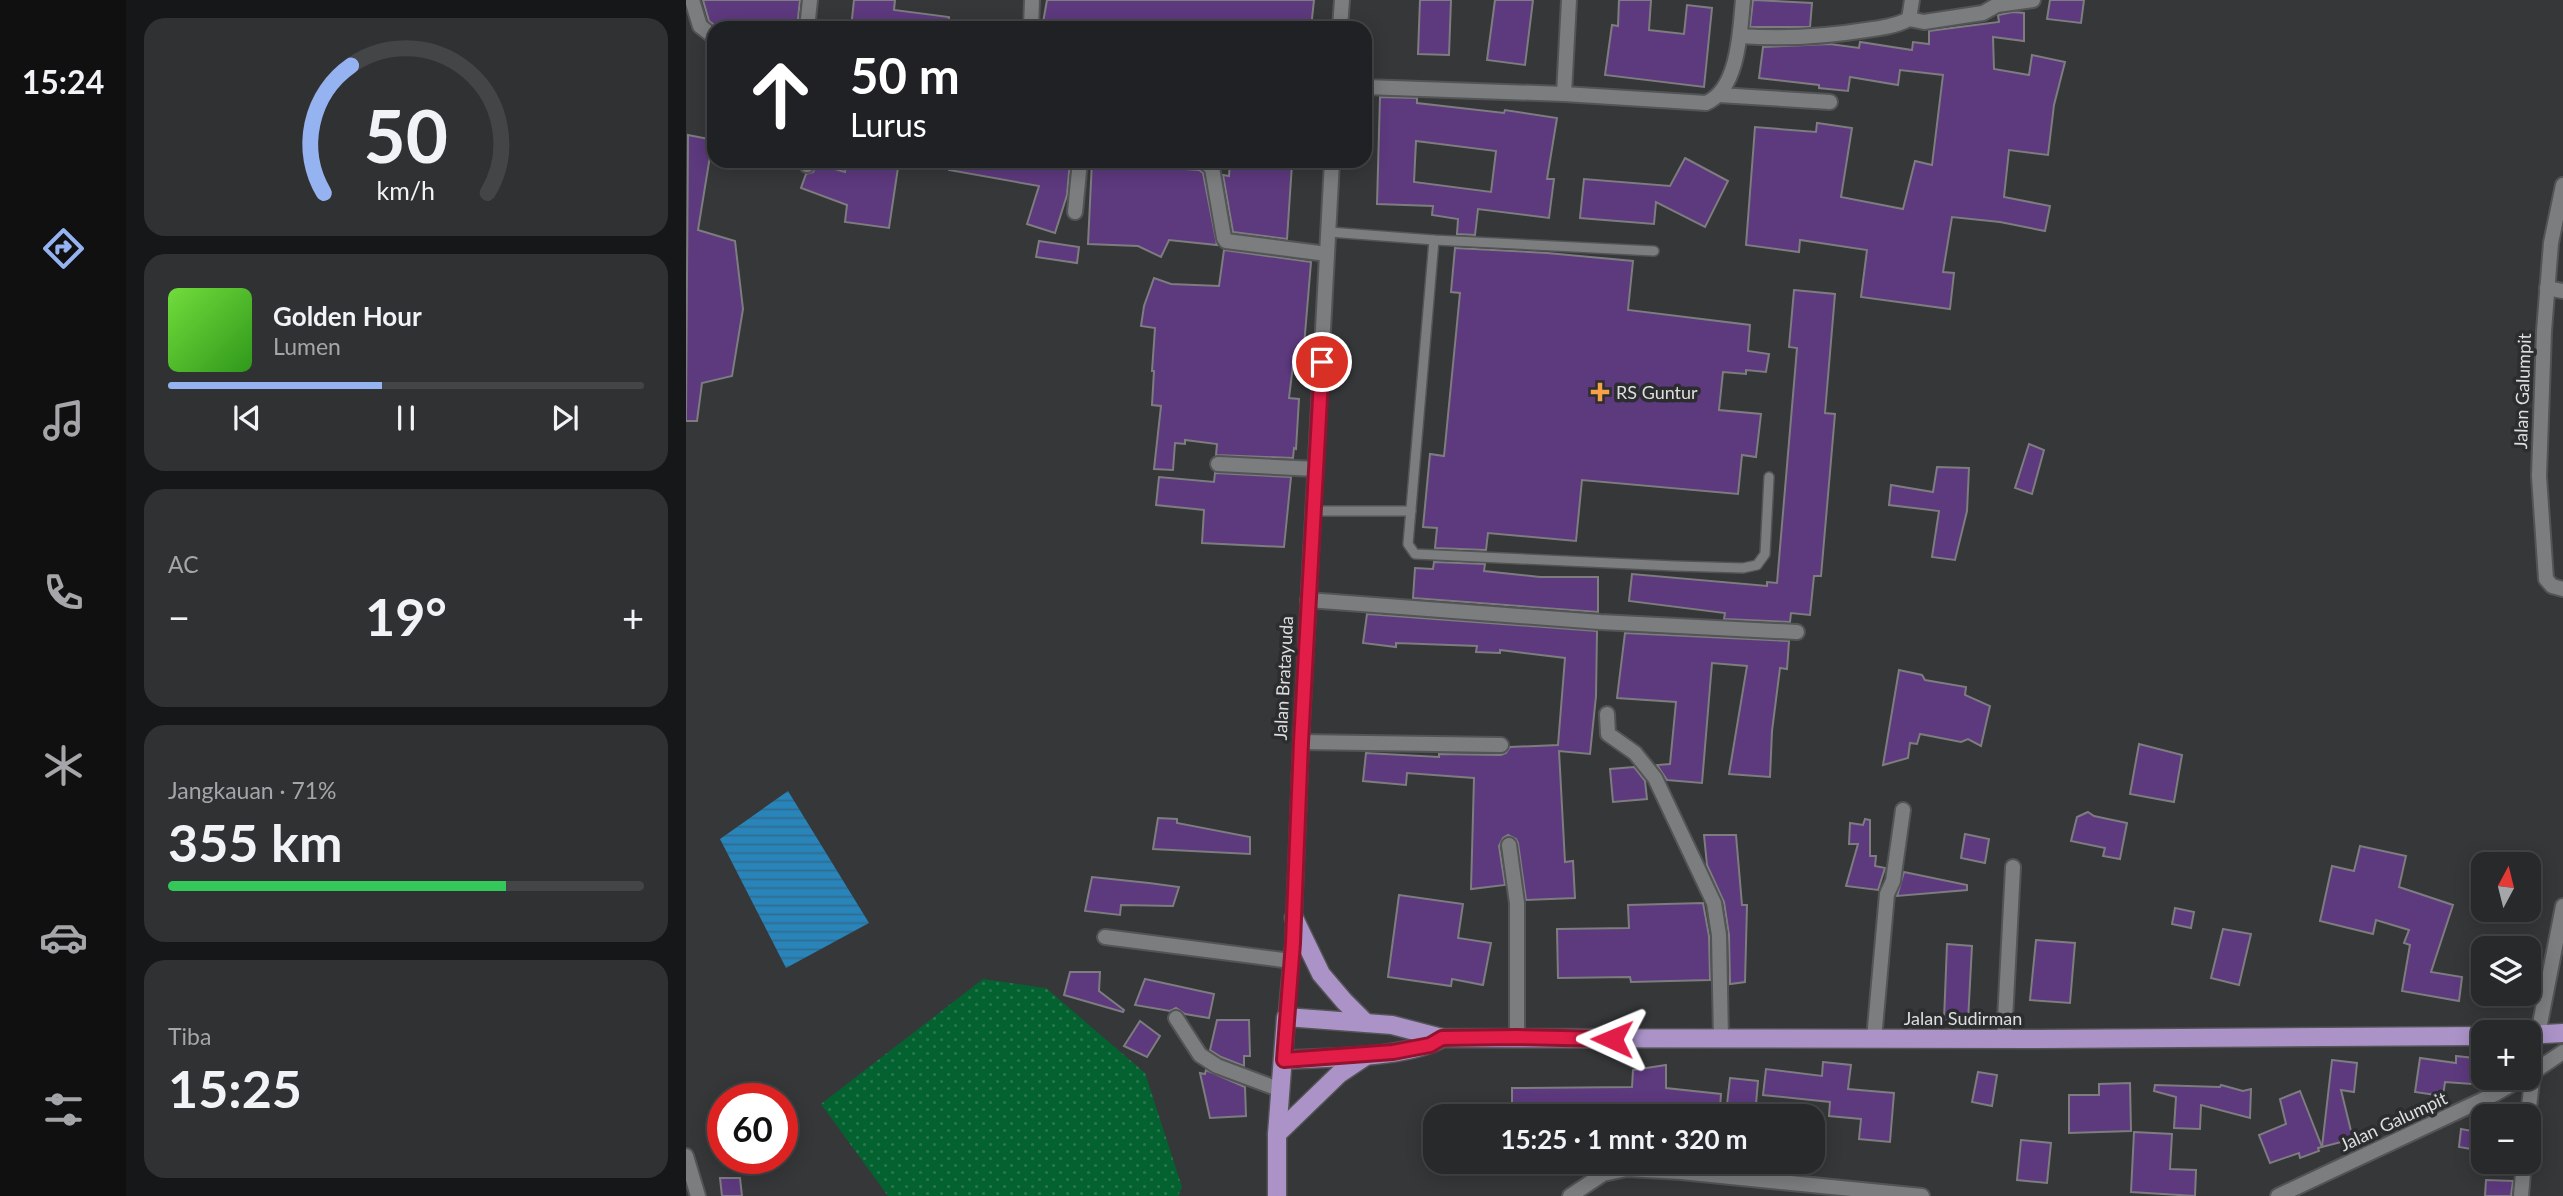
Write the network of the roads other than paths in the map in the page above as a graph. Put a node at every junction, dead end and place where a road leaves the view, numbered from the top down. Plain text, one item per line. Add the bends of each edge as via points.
1 (692, 0) edge
2 (810, 0) edge
3 (1032, 0) edge
4 (1342, 0) edge
5 (1569, 0) edge
6 (1743, 0) edge
7 (1912, 0) edge
8 (2033, 0) edge
9 (1909, 19) junction
10 (808, 21) edge
11 (1031, 21) edge
12 (1340, 21) edge
13 (707, 32) edge
14 (1740, 36) junction
15 (1372, 87) edge
16 (1564, 94) junction
17 (1718, 95) junction
18 (1830, 102) dead end
19 (1079, 168) edge
20 (1212, 168) edge
21 (1332, 168) edge
22 (2563, 185) edge
23 (1075, 212) dead end
24 (1329, 232) junction
25 (1434, 240) junction
26 (1654, 251) dead end
27 (1327, 254) junction
28 (2547, 288) junction
29 (2563, 292) edge
30 (1218, 464) dead end
31 (1316, 469) junction
32 (1769, 477) dead end
33 (1313, 511) junction
34 (1411, 511) junction
35 (2563, 589) edge
36 (1308, 600) junction
37 (1797, 632) dead end
38 (1607, 714) dead end
39 (1301, 742) junction
40 (1501, 745) dead end
41 (1903, 810) dead end
42 (1509, 845) dead end
43 (2013, 867) dead end
44 (2563, 906) edge
45 (1294, 918) junction
46 (1105, 937) dead end
47 (1291, 961) junction
48 (1286, 1017) junction
49 (1176, 1018) dead end
50 (2536, 1020) edge
51 (1366, 1023) junction
52 (2563, 1033) edge
53 (2541, 1034) edge
54 (2471, 1036) edge
55 (1517, 1037) junction
56 (1442, 1038) junction
57 (1721, 1039) junction
58 (1874, 1039) junction
59 (2004, 1039) junction
60 (2563, 1052) edge
61 (1370, 1054) junction
62 (1284, 1060) junction
63 (2541, 1067) edge
64 (1281, 1090) junction
65 (2502, 1090) edge
66 (1277, 1134) junction
67 (686, 1156) edge
68 (2523, 1174) edge
69 (698, 1196) edge
70 (1277, 1196) edge
71 (1570, 1196) edge
72 (1922, 1196) edge
73 (2278, 1196) edge
74 (2521, 1196) edge

1 - 13 street via 700,26
2 - 10 street
3 - 11 street
4 - 12 street
5 - 16 street
6 - 14 street
7 - 9 street
8 - 9 street via 1997,5 1983,13 1924,22
9 - 14 street via 1834,36
14 - 17 street via 1728,82
15 - 16 street
16 - 17 street via 1694,103 1706,103
17 - 18 street
19 - 23 street
20 - 27 street via 1226,241
21 - 24 street, Jalan Bratayuda
22 - 28 street, Jalan Galumpit via 2550,243
24 - 25 lane
24 - 27 street, Jalan Bratayuda
25 - 26 lane
25 - 34 lane
27 - 31 street, Jalan Bratayuda
28 - 29 street
28 - 35 street, Jalan Galumpit via 2539,476 2546,579
30 - 31 street
31 - 33 street, Jalan Bratayuda
32 - 34 lane via 1765,554 1758,565 1743,568 1415,554 1408,544
33 - 34 lane
33 - 36 street, Jalan Bratayuda
36 - 37 street
36 - 39 street, Jalan Bratayuda
38 - 57 street via 1608,734 1635,753 1655,778 1714,903
39 - 40 street
39 - 45 street, Jalan Bratayuda
41 - 58 street via 1887,894
42 - 55 street via 1517,903
43 - 59 street
44 - 50 street
45 - 47 street, Jalan Bratayuda
45 - 51 main road via 1321,974
46 - 47 street
47 - 48 street, Jalan Bratayuda
48 - 51 main road
48 - 62 main road, Jalan Bratayuda
49 - 64 street via 1200,1055
51 - 56 main road
52 - 53 main road
54 - 59 main road, Jalan Sudirman
55 - 56 main road, Jalan Sudirman
55 - 57 main road, Jalan Sudirman
56 - 61 main road via 1417,1048
57 - 58 main road, Jalan Sudirman
58 - 59 main road, Jalan Sudirman
60 - 63 street, Jalan Galumpit
61 - 62 main road
61 - 66 main road via 1339,1073
62 - 64 main road, Jalan Bratayuda
64 - 66 main road, Jalan Bratayuda
65 - 73 street, Jalan Galumpit
66 - 70 main road, Jalan Bratayuda
67 - 69 street
68 - 74 street
71 - 72 street via 1603,1174 1627,1169

